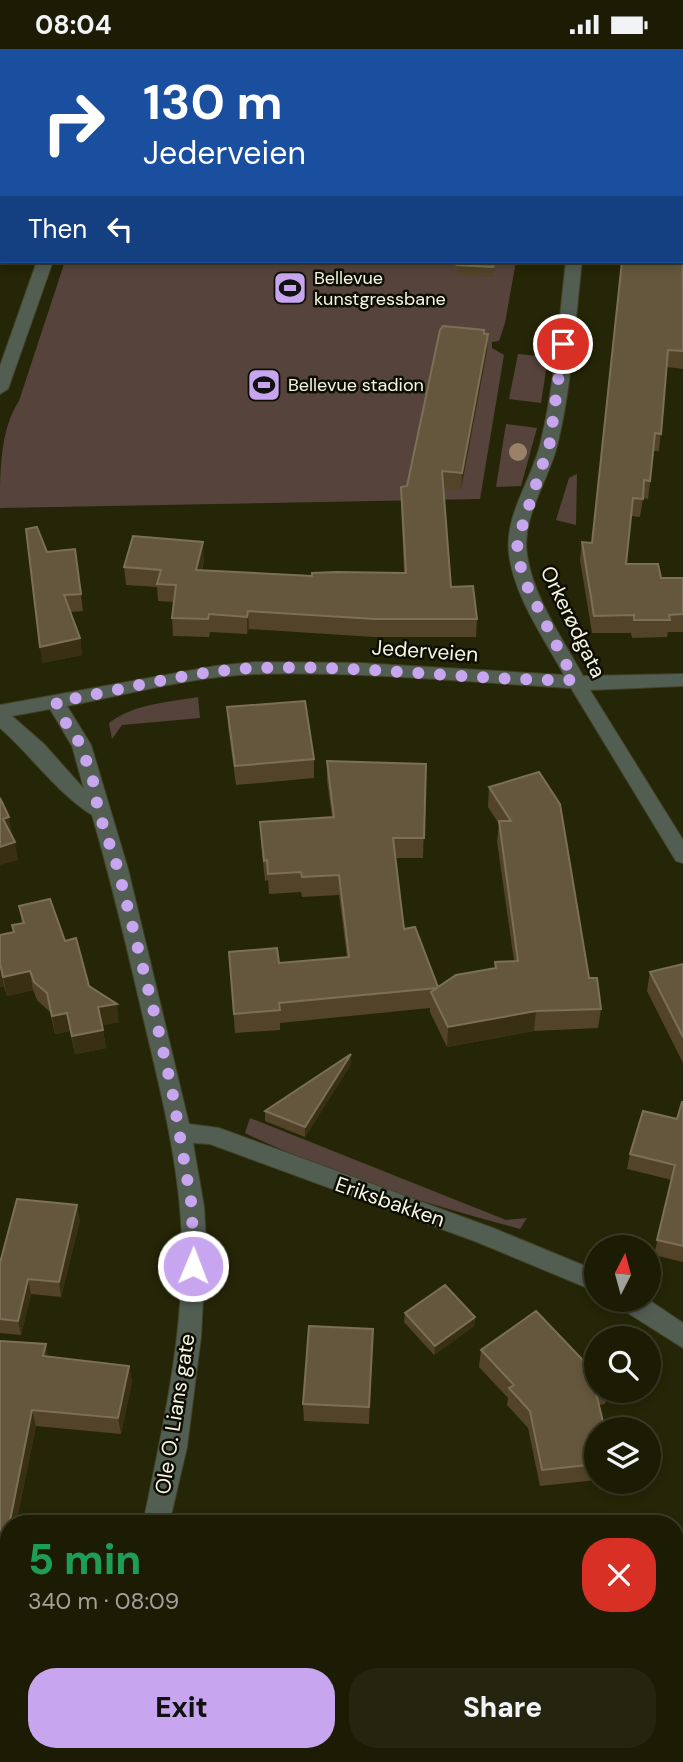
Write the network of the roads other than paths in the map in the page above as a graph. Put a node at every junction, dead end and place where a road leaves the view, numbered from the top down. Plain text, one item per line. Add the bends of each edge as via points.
1 (44, 263) edge
2 (574, 263) edge
3 (0, 389) edge
4 (574, 680) junction
5 (683, 680) edge
6 (56, 702) junction
7 (0, 715) edge
8 (98, 810) junction
9 (683, 856) edge
10 (181, 1133) junction
11 (584, 1277) edge
12 (648, 1313) edge
13 (683, 1336) edge
14 (158, 1515) edge

1 - 3 street
2 - 4 street, Orkerødgata via 550,442 517,542 528,588
4 - 5 street, Jederveien via 604,684
4 - 6 street, Jederveien via 255,668
4 - 9 street, Orkerødgata
6 - 7 street, Jederveien
6 - 8 street, Ole O. Lians gate via 81,745
7 - 8 street via 37,749 70,789
8 - 10 street, Ole O. Lians gate via 127,901
10 - 11 street, Eriksbakken via 211,1135
10 - 14 street, Ole O. Lians gate via 194,1243 190,1322 174,1447
12 - 13 street

